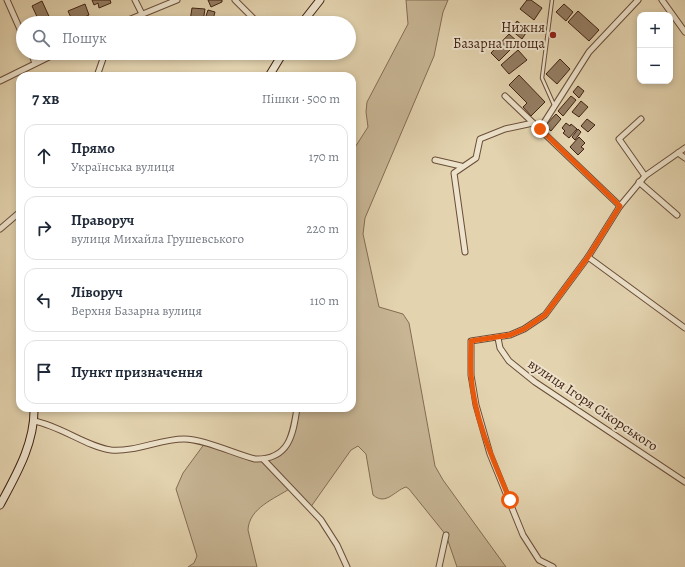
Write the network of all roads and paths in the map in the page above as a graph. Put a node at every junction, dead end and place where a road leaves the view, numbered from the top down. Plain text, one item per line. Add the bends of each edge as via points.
1 (7, 0) edge
2 (135, 0) edge
3 (177, 0) edge
4 (235, 0) edge
5 (320, 0) edge
6 (552, 0) edge
7 (638, 0) edge
8 (662, 0) edge
9 (142, 14) junction
10 (137, 16) edge
11 (251, 16) edge
12 (307, 16) edge
13 (16, 20) edge
14 (685, 32) edge
15 (34, 60) edge
16 (42, 60) edge
17 (103, 60) edge
18 (279, 60) edge
19 (35, 63) junction
20 (18, 72) edge
21 (98, 72) edge
22 (271, 72) edge
23 (16, 73) edge
24 (0, 81) edge
25 (505, 96) dead end
26 (554, 105) junction
27 (641, 119) dead end
28 (533, 123) junction
29 (540, 129) junction
30 (685, 148) edge
31 (678, 153) junction
32 (685, 158) edge
33 (435, 160) dead end
34 (461, 166) junction
35 (645, 176) junction
36 (639, 182) junction
37 (620, 206) junction
38 (16, 215) edge
39 (677, 215) dead end
40 (0, 229) edge
41 (465, 252) dead end
42 (588, 257) junction
43 (685, 328) edge
44 (498, 338) junction
45 (34, 412) edge
46 (296, 412) edge
47 (34, 420) junction
48 (264, 460) junction
49 (685, 482) edge
50 (0, 505) edge
51 (446, 535) dead end
52 (347, 567) edge
53 (440, 567) edge
54 (553, 567) edge

1 - 13 street
2 - 9 street
3 - 9 street
4 - 11 street
5 - 12 street
6 - 26 lane via 542,78
7 - 26 street via 589,52
8 - 14 street
9 - 10 street
15 - 19 street
16 - 19 street
17 - 21 street
18 - 22 street
19 - 20 street
23 - 24 street
25 - 28 street
26 - 29 street
27 - 35 street via 619,139
28 - 29 street
28 - 34 street via 504,129 480,139 476,158
29 - 37 street
30 - 31 street
31 - 32 street
31 - 35 street
33 - 34 street
34 - 41 street via 454,173
35 - 36 street
36 - 37 street
36 - 39 street
37 - 42 street
38 - 40 street
42 - 43 street
42 - 44 street via 545,315 524,329
44 - 49 street, вулиця Ігоря Сікорського via 500,348 509,361 535,382
44 - 54 street via 471,341 471,375 476,405 490,454 523,535 539,560
45 - 47 street
46 - 48 street via 290,441 276,455
47 - 48 street via 110,450 186,439
47 - 50 street via 25,453
48 - 52 street via 321,520
51 - 53 street

